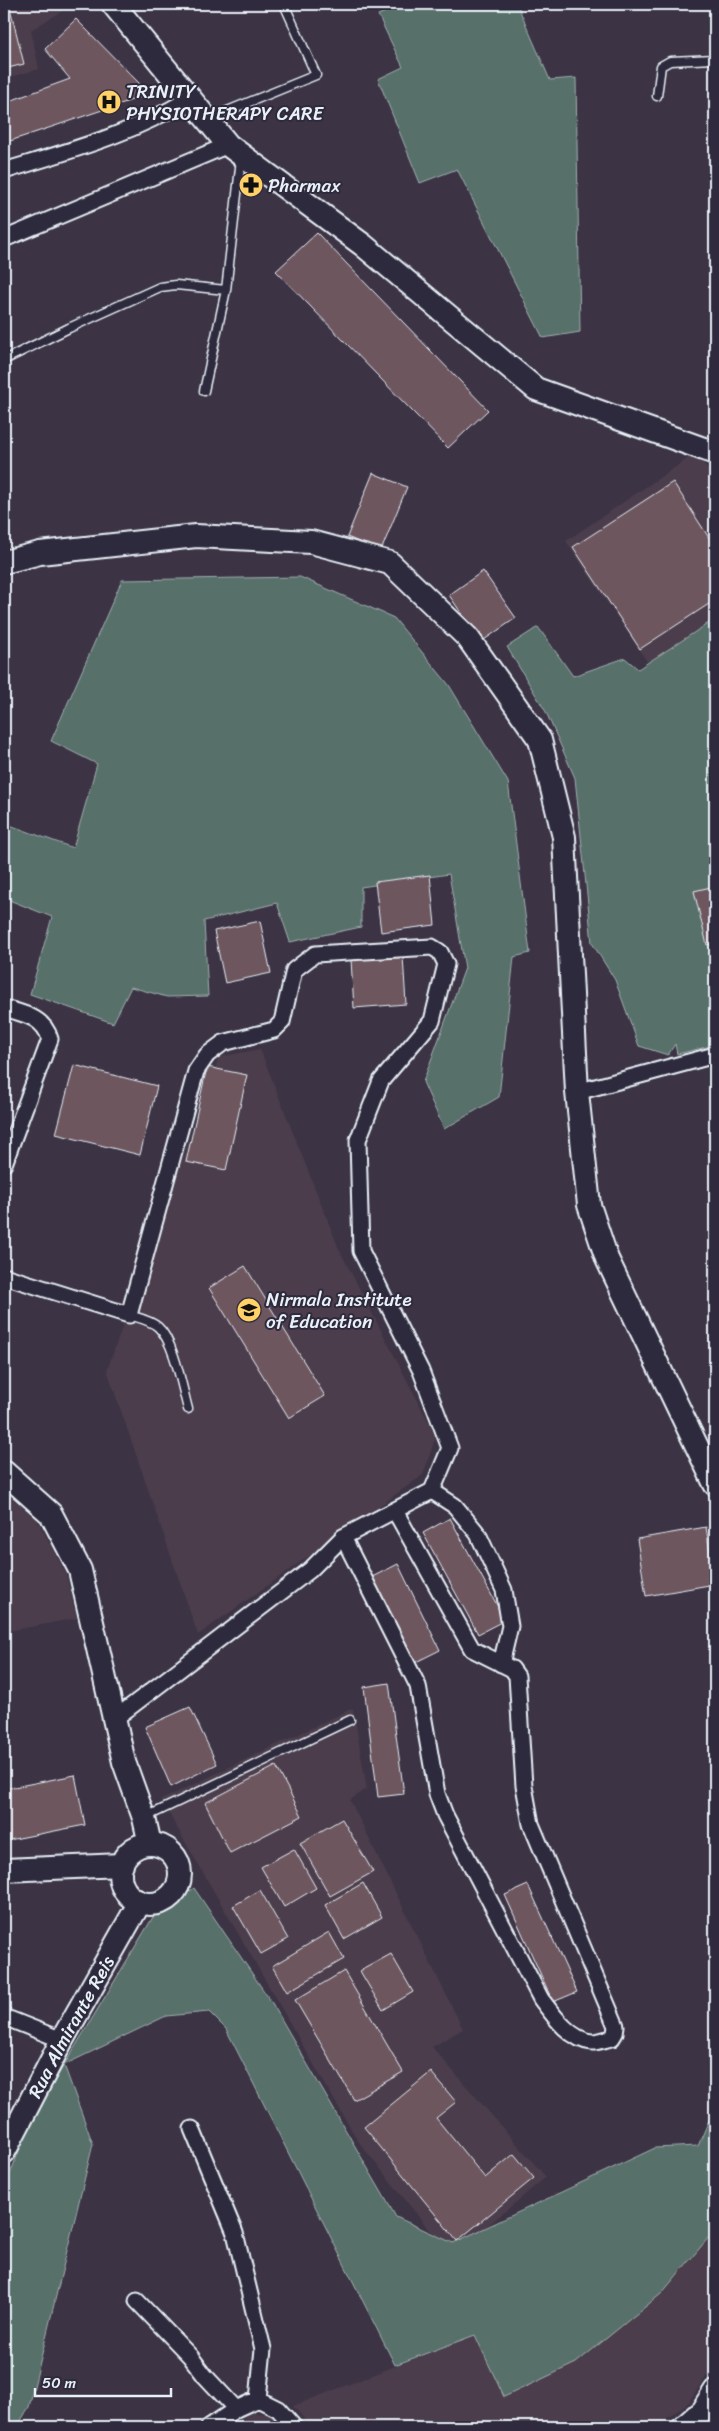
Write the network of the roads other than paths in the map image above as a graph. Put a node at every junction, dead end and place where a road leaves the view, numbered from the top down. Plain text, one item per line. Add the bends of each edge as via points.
1 (113, 4) edge
2 (284, 4) edge
3 (715, 59) edge
4 (657, 96) dead end
5 (189, 99) junction
6 (206, 120) junction
7 (235, 150) junction
8 (4, 171) edge
9 (4, 239) edge
10 (226, 290) junction
11 (4, 360) edge
12 (204, 391) dead end
13 (715, 453) edge
14 (4, 562) edge
15 (4, 1008) edge
16 (715, 1054) edge
17 (577, 1092) junction
18 (4, 1164) edge
19 (4, 1276) edge
20 (130, 1315) junction
21 (188, 1409) dead end
22 (4, 1472) edge
23 (715, 1484) edge
24 (432, 1491) junction
25 (395, 1511) junction
26 (343, 1537) junction
27 (501, 1664) junction
28 (113, 1720) junction
29 (350, 1720) dead end
30 (144, 1818) junction
31 (150, 1844) junction
32 (122, 1865) junction
33 (4, 1870) edge
34 (140, 1902) junction
35 (4, 2017) edge
36 (62, 2040) junction
37 (192, 2129) dead end
38 (6, 2140) edge
39 (137, 2301) dead end
40 (715, 2391) edge
41 (258, 2399) junction
42 (236, 2409) junction
43 (209, 2427) edge
44 (294, 2427) edge
45 (684, 2427) edge

1 - 5 main road
2 - 6 lane via 316,75
3 - 4 lane via 670,61 661,66
5 - 6 main road
5 - 8 street via 134,129 96,144
6 - 7 main road
7 - 9 street
7 - 10 lane
7 - 13 main road via 363,245 536,389
10 - 11 lane via 176,285 160,288
10 - 12 lane
14 - 17 main road via 40,553 196,536 311,542 390,563 468,638 540,740 564,837
15 - 18 street via 34,1017 48,1030 50,1039
16 - 17 street
17 - 23 main road via 589,1205 608,1259
19 - 20 street
20 - 21 lane via 152,1322 168,1341
20 - 24 street via 196,1071 207,1055 223,1043 274,1030 282,1022 294,970 316,954 432,946 440,952 446,964 432,1021 381,1081 358,1140 361,1251 421,1371 450,1448
22 - 28 main road via 51,1514 80,1570
24 - 25 street
24 - 27 street via 455,1506 478,1534 504,1590 510,1626
25 - 26 street
25 - 27 street via 468,1643 475,1652
26 - 27 street via 418,1686 437,1794 445,1815 541,1999 557,2020 577,2037 592,2042 612,2038 616,2026 532,1824 524,1786 517,1676 512,1669
26 - 28 street via 310,1570
28 - 30 main road
29 - 30 lane
30 - 31 main road
31 - 32 main road via 133,1850
31 - 34 main road via 168,1850 180,1874 175,1892 167,1898 149,1904
32 - 33 main road
32 - 34 main road via 122,1883 132,1898
34 - 36 main road, Rua Almirante Reis
35 - 36 street
36 - 38 main road, Rua Almirante Reis
37 - 41 street via 234,2233 263,2349
39 - 42 street
40 - 45 main road via 702,2411
41 - 42 street
41 - 44 street via 278,2408
42 - 43 street

